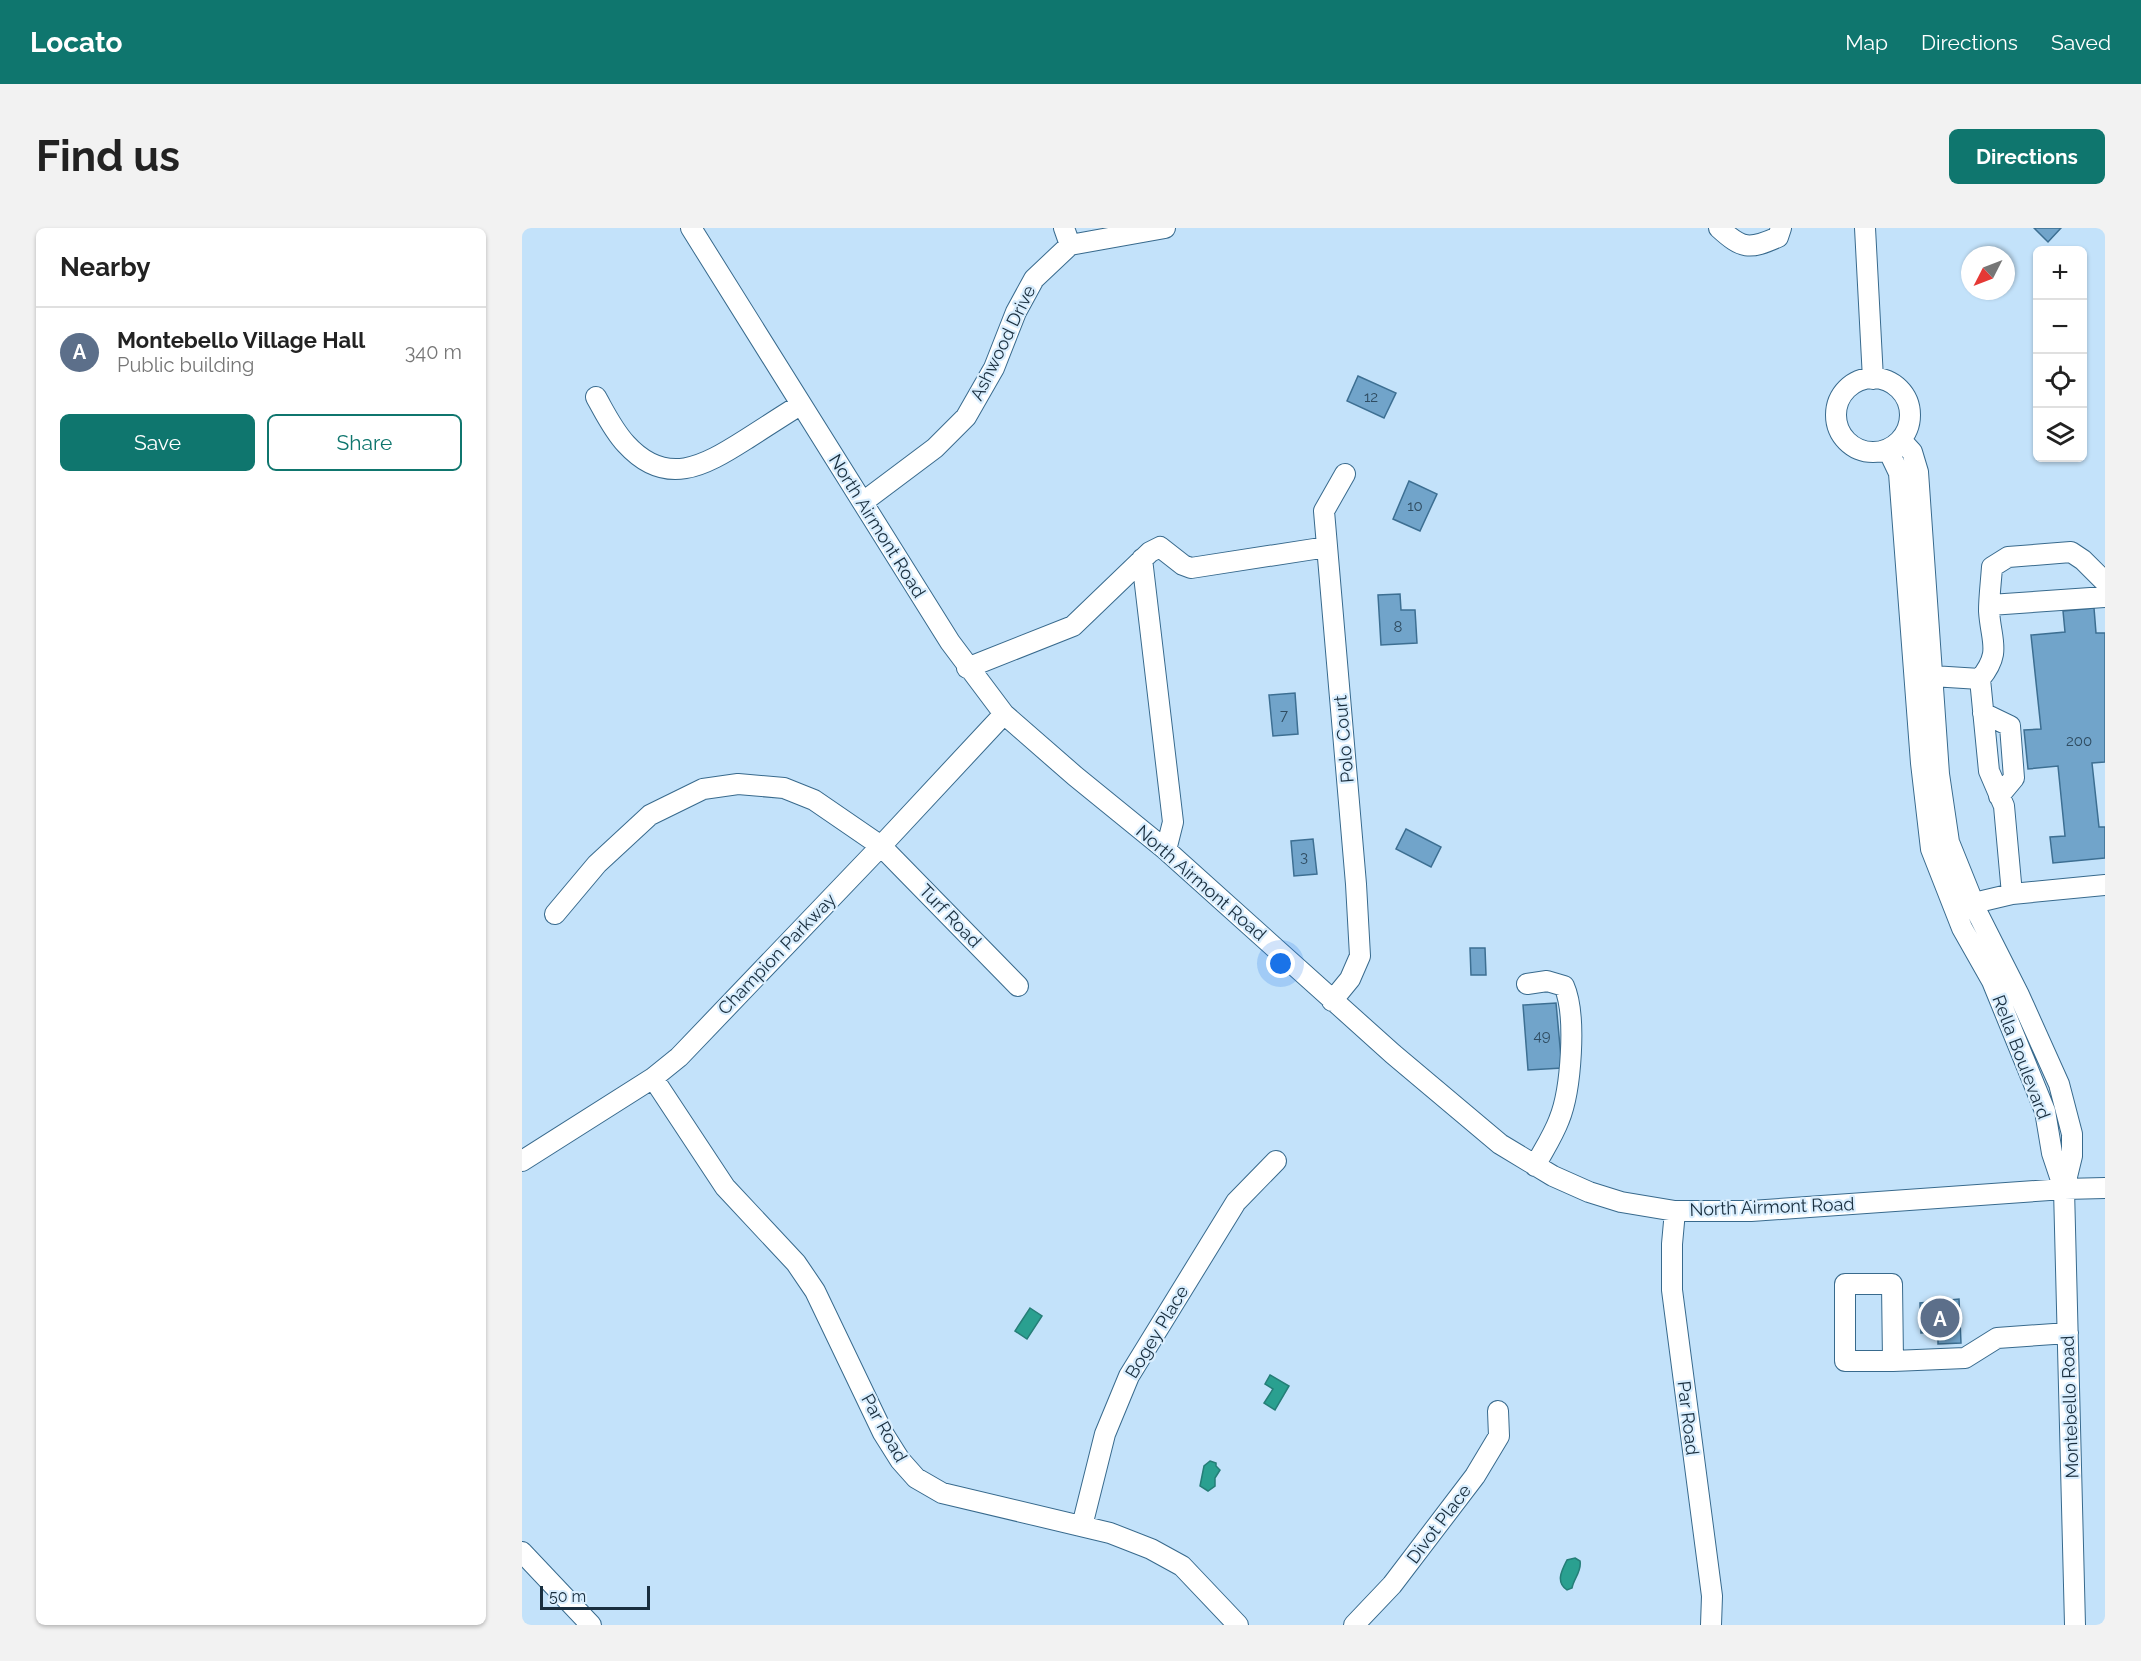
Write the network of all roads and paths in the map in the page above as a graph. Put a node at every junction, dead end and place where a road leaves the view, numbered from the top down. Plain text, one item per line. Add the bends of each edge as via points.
1 (691, 228) edge
2 (1165, 228) edge
3 (1719, 228) edge
4 (1781, 228) edge
5 (1865, 228) edge
6 (1067, 237) edge
7 (1873, 379) junction
8 (596, 397) dead end
9 (800, 405) junction
10 (1894, 445) junction
11 (1345, 474) dead end
12 (862, 502) junction
13 (1327, 547) junction
14 (1143, 559) junction
15 (2105, 582) edge
16 (2105, 597) edge
17 (1990, 605) junction
18 (1918, 609) junction
19 (968, 668) junction
20 (1932, 676) junction
21 (1980, 679) junction
22 (1004, 714) junction
23 (1951, 845) junction
24 (881, 846) junction
25 (1931, 849) junction
26 (1166, 850) junction
27 (2105, 885) edge
28 (2012, 894) junction
29 (1974, 903) junction
30 (555, 914) dead end
31 (2000, 977) junction
32 (1527, 984) dead end
33 (1018, 986) dead end
34 (1332, 1001) junction
35 (652, 1078) junction
36 (522, 1161) edge
37 (1276, 1161) dead end
38 (1535, 1166) junction
39 (2105, 1188) edge
40 (2064, 1189) junction
41 (1675, 1211) junction
42 (2068, 1333) junction
43 (1893, 1360) junction
44 (1498, 1411) dead end
45 (1082, 1526) junction
46 (522, 1552) edge
47 (591, 1625) edge
48 (1238, 1625) edge
49 (1354, 1625) edge
50 (1711, 1625) edge
51 (2075, 1625) edge

1 - 9 street, North Airmont Road
2 - 6 street, Ashwood Drive
3 - 4 street via 1736,243 1758,246 1778,237
5 - 7 street
6 - 12 street, Ashwood Drive via 1034,279 994,368 966,417 935,448
7 - 10 street via 1890,382 1909,403 1908,429
7 - 10 street via 1853,384 1844,393 1836,420 1844,438 1864,452 1874,453
8 - 9 street via 626,445 662,469 688,468 711,461
9 - 12 street, North Airmont Road
10 - 18 street, Rella Boulevard via 1912,452 1918,472
11 - 13 street, Polo Court via 1324,512
12 - 19 street, North Airmont Road
13 - 14 street via 1191,568 1160,547
13 - 34 street, Polo Court via 1360,956 1350,979
14 - 19 street via 1073,626
14 - 26 street via 1173,822
15 - 17 street via 2071,552 2007,557 1992,567
16 - 17 street
17 - 21 street via 1995,653 1991,666
18 - 20 street, Rella Boulevard
18 - 25 street, Rella Boulevard via 1921,763
19 - 22 street, North Airmont Road
20 - 21 street
20 - 23 street, Rella Boulevard via 1939,774
21 - 28 street via 1989,771 2004,806
22 - 24 street, Champion Parkway
22 - 26 street, North Airmont Road
23 - 25 street
23 - 29 street, Rella Boulevard
24 - 30 street, Turf Road via 814,800 784,788 738,784 703,789 650,815 597,864
24 - 33 street, Turf Road
24 - 35 street, Champion Parkway via 679,1057
25 - 31 street, Rella Boulevard via 1962,928
26 - 34 street, North Airmont Road
27 - 28 street
28 - 29 street
29 - 31 street, Rella Boulevard
31 - 40 street, Rella Boulevard via 2060,1084 2072,1134 2072,1156
32 - 38 street via 1547,981 1564,986 1569,1019 1569,1081 1560,1120
34 - 38 street, North Airmont Road via 1485,1134
35 - 36 street, Champion Parkway
35 - 45 street, Par Road via 725,1187 796,1263 815,1290 883,1433 916,1478 942,1493
37 - 45 street, Bogey Place via 1236,1202 1129,1376 1105,1434
38 - 41 street, North Airmont Road via 1589,1192
39 - 40 street, North Airmont Road
40 - 41 street, North Airmont Road via 1750,1211
40 - 42 street, Montebello Road
41 - 50 street, Par Road via 1672,1290 1712,1596
42 - 43 street via 1997,1338 1965,1358
42 - 51 street, Montebello Road
43 - 43 street via 1892,1284 1845,1284 1845,1361
44 - 49 street, Divot Place via 1499,1436 1475,1476 1392,1585
45 - 48 street, Par Road via 1151,1549 1182,1566
46 - 47 street

